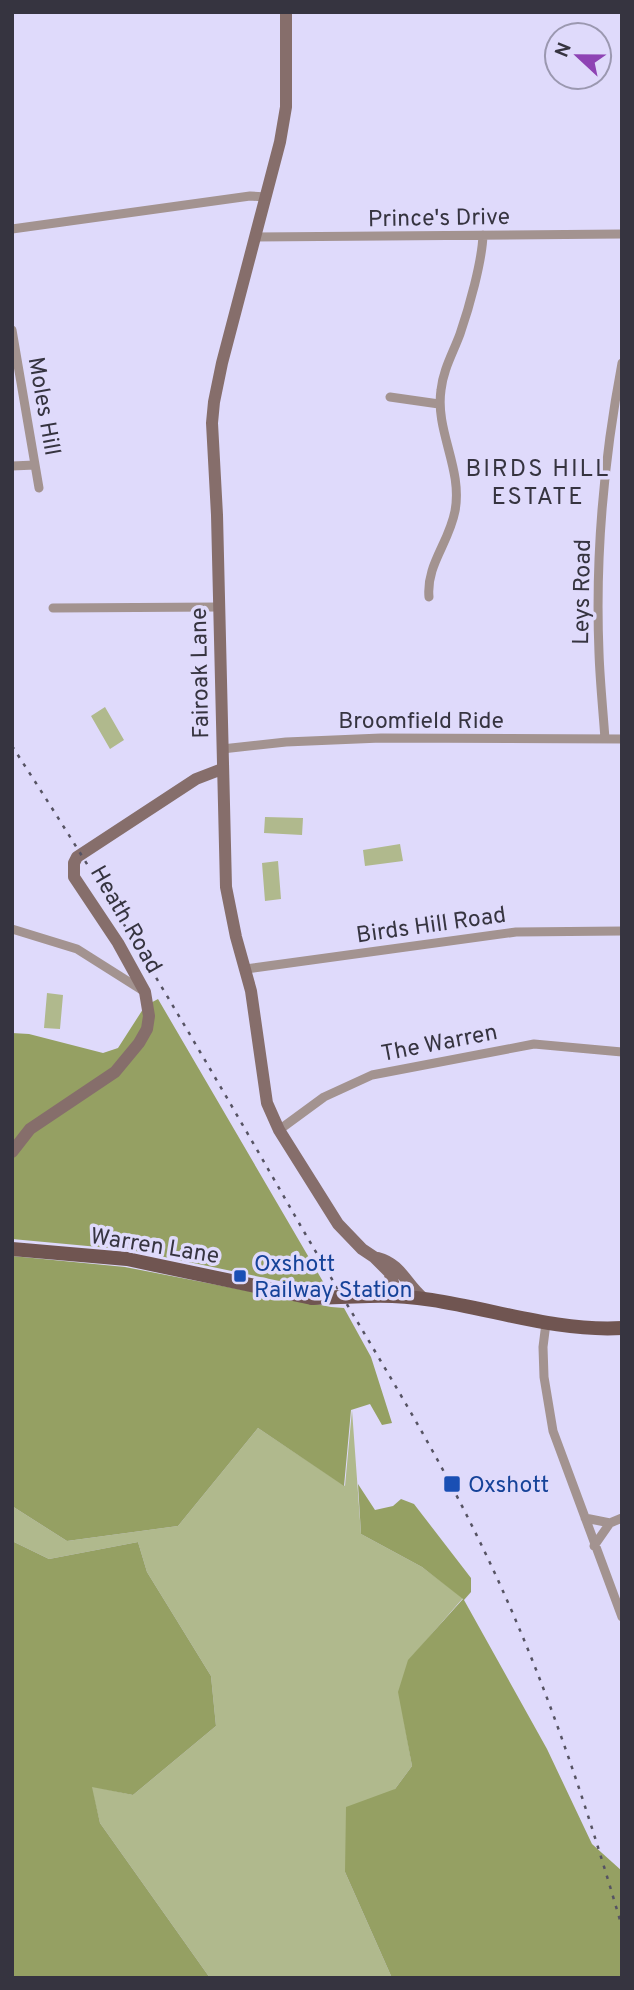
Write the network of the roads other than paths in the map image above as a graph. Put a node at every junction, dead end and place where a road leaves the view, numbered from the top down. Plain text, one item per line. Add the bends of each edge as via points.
1 (286, 12) edge
2 (266, 197) junction
3 (12, 229) edge
4 (622, 234) edge
5 (483, 235) junction
6 (256, 237) junction
7 (12, 330) edge
8 (622, 363) edge
9 (390, 397) dead end
10 (439, 404) junction
11 (35, 465) junction
12 (12, 466) edge
13 (39, 488) dead end
14 (429, 597) dead end
15 (219, 607) junction
16 (53, 608) dead end
17 (605, 739) junction
18 (622, 739) edge
19 (222, 749) junction
20 (222, 769) junction
21 (12, 929) edge
22 (622, 931) edge
23 (246, 970) junction
24 (145, 992) junction
25 (622, 1052) edge
26 (279, 1129) junction
27 (12, 1152) edge
28 (12, 1249) edge
29 (374, 1257) junction
30 (393, 1295) junction
31 (423, 1298) junction
32 (547, 1322) junction
33 (622, 1328) edge
34 (584, 1518) junction
35 (622, 1518) edge
36 (610, 1523) junction
37 (594, 1546) junction
38 (622, 1617) edge

1 - 2 main road, Fairoak Lane via 286,107
2 - 3 street
2 - 6 main road, Fairoak Lane
4 - 5 street, Prince's Drive
5 - 6 street, Prince's Drive
5 - 10 street
6 - 15 main road, Fairoak Lane via 214,402
7 - 11 street, Moles Hill
8 - 17 street, Leys Road via 601,524 599,652
9 - 10 street
10 - 14 street via 457,492 446,542 429,578
11 - 12 street
11 - 13 street, Moles Hill
15 - 16 street
15 - 19 main road, Fairoak Lane
17 - 18 street, Broomfield Ride
17 - 19 street, Broomfield Ride via 357,739
19 - 20 main road, Fairoak Lane
20 - 23 main road, Fairoak Lane via 226,887
20 - 24 main road, Heath Road via 196,779 74,863 74,877
21 - 24 street via 77,949
22 - 23 street, Birds Hill Road via 516,932
23 - 26 main road, Fairoak Lane via 267,1103
24 - 27 main road, Heath Road via 147,1029 115,1072 30,1129
25 - 26 street, The Warren via 534,1044 373,1074 324,1097
26 - 29 main road, Fairoak Lane via 338,1224
28 - 30 main road, Warren Lane, bridge via 127,1259 312,1298
29 - 30 main road, Fairoak Lane via 393,1279
29 - 31 main road via 394,1264
30 - 31 main road, Warren Lane
31 - 32 main road, Warren Lane
32 - 33 main road, Warren Lane
32 - 34 street via 543,1357 547,1407
34 - 36 street
34 - 37 street
35 - 36 street
36 - 37 street
37 - 38 street

